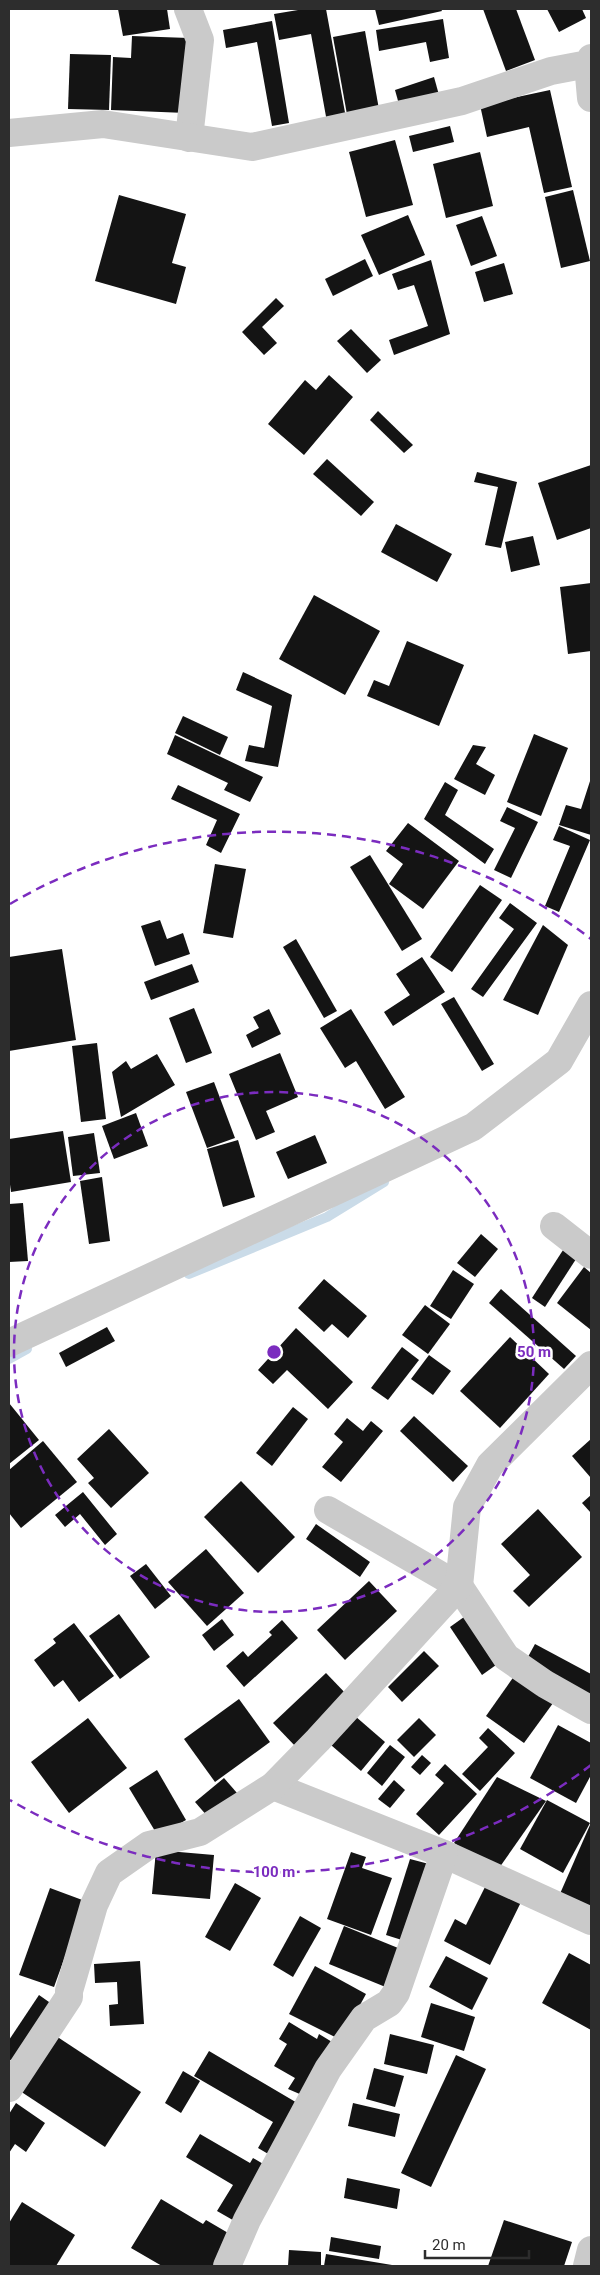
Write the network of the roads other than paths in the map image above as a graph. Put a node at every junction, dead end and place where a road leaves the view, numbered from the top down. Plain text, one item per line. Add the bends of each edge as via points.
1 (188, 9) edge
2 (590, 61) edge
3 (591, 98) edge
4 (9, 133) edge
5 (189, 138) junction
6 (591, 1005) edge
7 (554, 1226) dead end
8 (591, 1255) edge
9 (9, 1342) edge
10 (591, 1365) edge
11 (328, 1510) dead end
12 (459, 1586) junction
13 (591, 1710) edge
14 (273, 1786) junction
15 (444, 1854) junction
16 (591, 1921) edge
17 (9, 2088) edge
18 (591, 2250) edge
19 (227, 2266) edge
20 (587, 2266) edge

1 - 5 street via 200,40
2 - 3 street
2 - 5 street via 462,101 252,147
4 - 5 street via 103,124
6 - 9 street via 559,1061 473,1127
7 - 8 street
10 - 12 street via 490,1465 467,1506
11 - 12 street
12 - 13 street via 506,1657 544,1684
12 - 14 street
14 - 15 street
14 - 17 street via 200,1832 149,1845 108,1873 94,1906 69,1997
15 - 16 street
15 - 19 street via 396,1993 389,2003 364,2018 328,2069 247,2220
18 - 20 street

